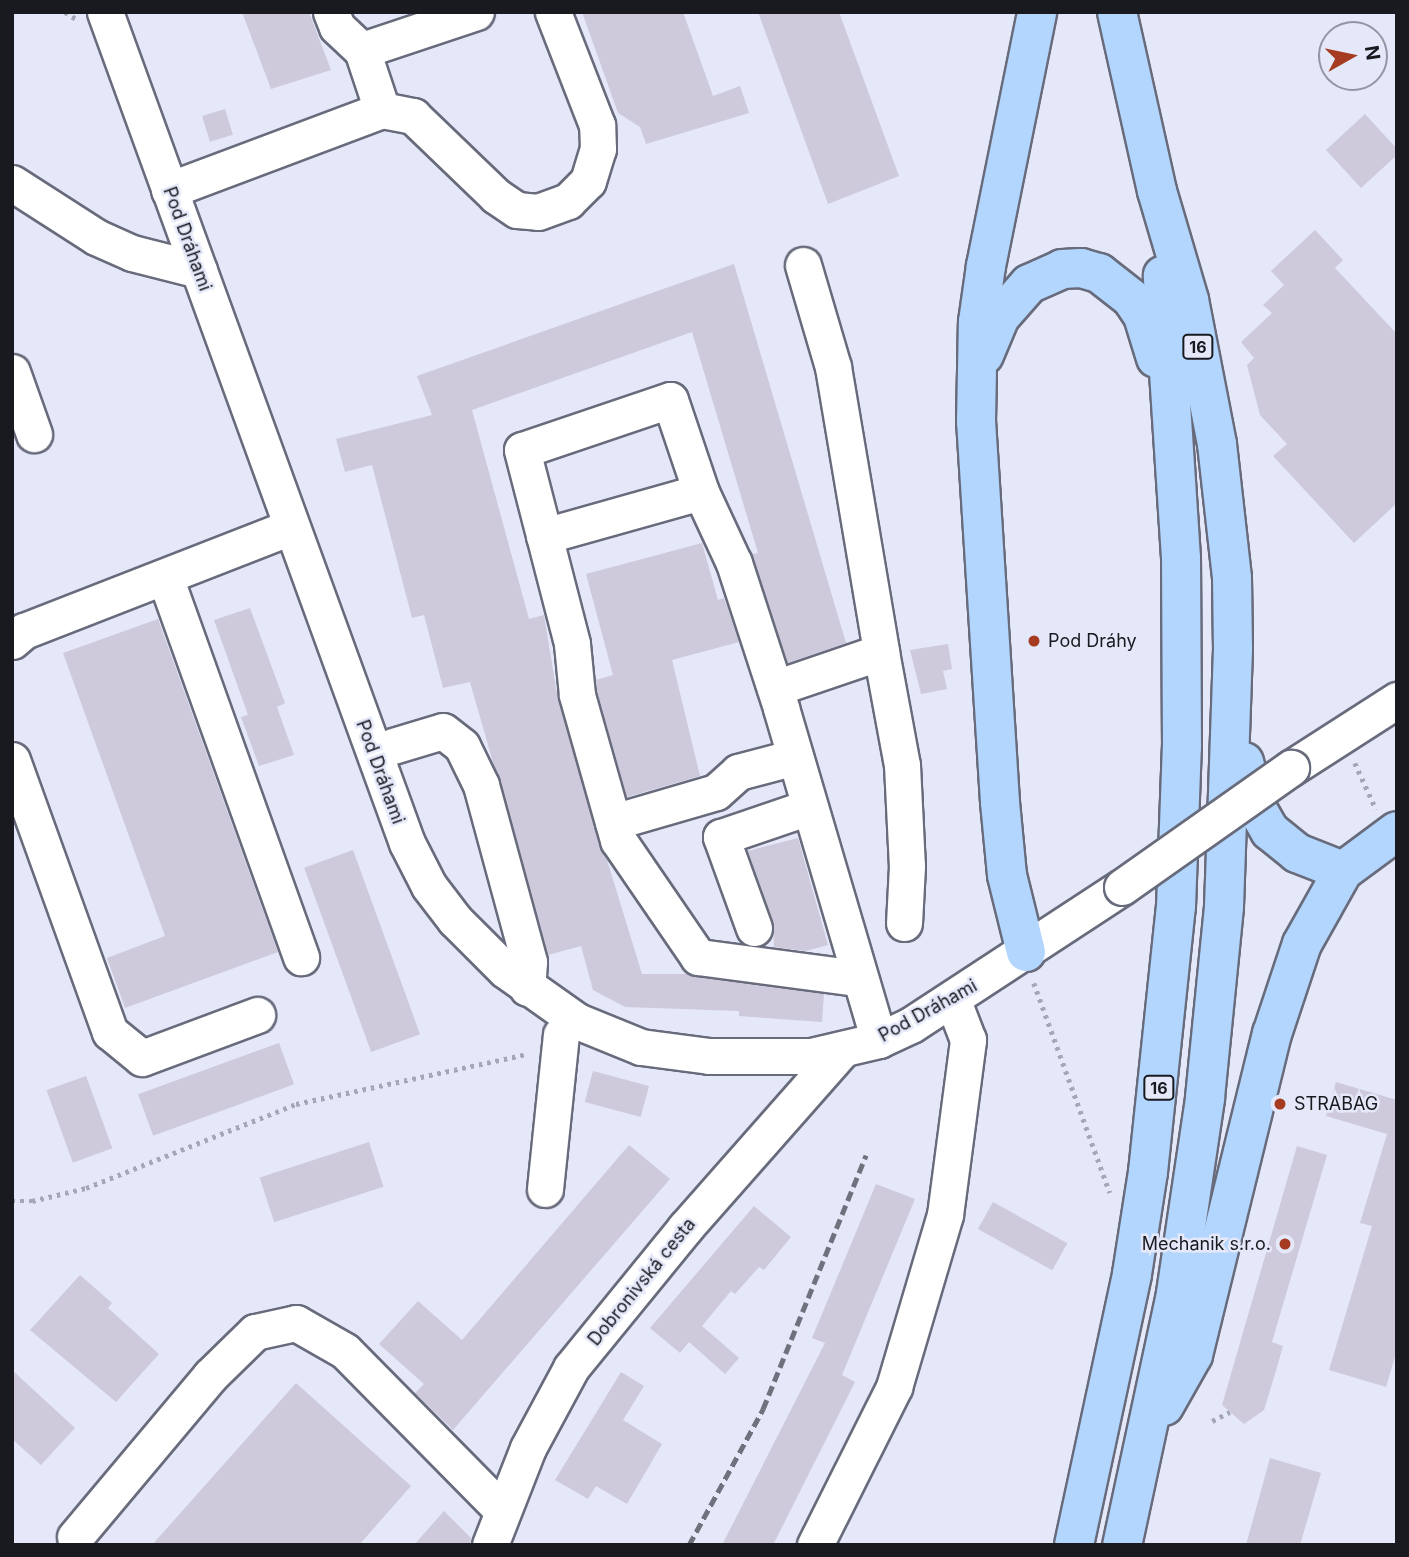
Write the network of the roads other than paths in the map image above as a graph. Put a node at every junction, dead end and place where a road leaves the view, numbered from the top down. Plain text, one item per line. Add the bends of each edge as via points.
1 (105, 12) edge
2 (331, 12) edge
3 (476, 12) edge
4 (553, 12) edge
5 (1037, 12) edge
6 (1116, 12) edge
7 (362, 50) junction
8 (382, 110) junction
9 (12, 183) edge
10 (169, 190) junction
11 (1157, 191) junction
12 (803, 265) dead end
13 (199, 270) junction
14 (12, 354) edge
15 (980, 363) junction
16 (12, 372) edge
17 (1173, 422) junction
18 (34, 434) dead end
19 (701, 492) junction
20 (291, 527) junction
21 (544, 536) junction
22 (165, 577) junction
23 (12, 641) edge
24 (881, 652) junction
25 (775, 688) junction
26 (1397, 700) edge
27 (1231, 717) junction
28 (393, 746) dead end
29 (795, 757) junction
30 (12, 760) edge
31 (809, 807) junction
32 (1385, 818) edge
33 (613, 822) junction
34 (1343, 871) junction
35 (904, 923) dead end
36 (754, 928) dead end
37 (1026, 951) junction
38 (301, 957) dead end
39 (858, 978) junction
40 (527, 988) junction
41 (953, 1001) junction
42 (257, 1015) dead end
43 (561, 1035) road end
44 (879, 1040) junction
45 (842, 1050) junction
46 (545, 1189) dead end
47 (1149, 1432) junction
48 (502, 1510) junction
49 (75, 1536) dead end
50 (490, 1545) edge
51 (815, 1545) edge
52 (1074, 1545) edge
53 (1122, 1545) edge

1 - 10 street, Pod Dráhami
2 - 7 street via 337,27
3 - 7 street
4 - 8 street via 597,125 598,149 588,181 568,201 538,212 517,210 496,196 412,116
5 - 15 main road via 986,267 978,322
6 - 11 main road, 16
7 - 8 street
8 - 10 street
9 - 13 street via 96,237 132,253
10 - 13 street, Pod Dráhami
11 - 17 main road, 16
11 - 27 main road, 16 via 1189,300 1217,443 1232,578
12 - 24 street via 832,368
13 - 20 street, Pod Dráhami
14 - 16 street
15 - 17 main road via 1000,317 1030,284 1062,269 1099,273 1123,290 1143,316
15 - 37 main road via 978,486 1000,802 1007,875
16 - 18 street
17 - 52 main road, 16 via 1182,664 1175,920 1146,1185
19 - 21 street
19 - 21 street via 670,400 522,450
19 - 25 street via 734,563
20 - 22 street
20 - 40 street, Pod Dráhami via 407,843 429,887 455,920
21 - 33 street via 572,644 577,695
22 - 23 street via 24,631
22 - 38 street
24 - 25 street
24 - 35 street via 902,765 907,866
25 - 29 street
26 - 37 street, Pod Dráhami, bridge
27 - 34 main road via 1256,807 1270,831 1297,853
27 - 47 main road, 16 via 1224,907 1205,1099 1176,1294
28 - 40 street via 443,731 462,746 481,785 529,962
29 - 31 street
29 - 33 street via 738,772 716,792
30 - 42 street via 110,1032 142,1058
31 - 36 street via 722,837
31 - 39 street
32 - 34 main road
33 - 39 street via 628,862 698,957
34 - 47 main road via 1302,944 1272,1034 1193,1355
37 - 41 street, Pod Dráhami
39 - 44 street
40 - 45 street, Pod Dráhami via 577,1021 641,1047 744,1058
41 - 44 street, Pod Dráhami
41 - 51 street via 968,1040 945,1215 894,1387
43 - 46 street
44 - 45 street, Pod Dráhami
45 - 48 street, Dobronivská cesta via 685,1228 571,1368 528,1448
47 - 53 main road, 16
48 - 49 street via 345,1351 296,1322 255,1332 210,1376
48 - 50 street, Dobronivská cesta

